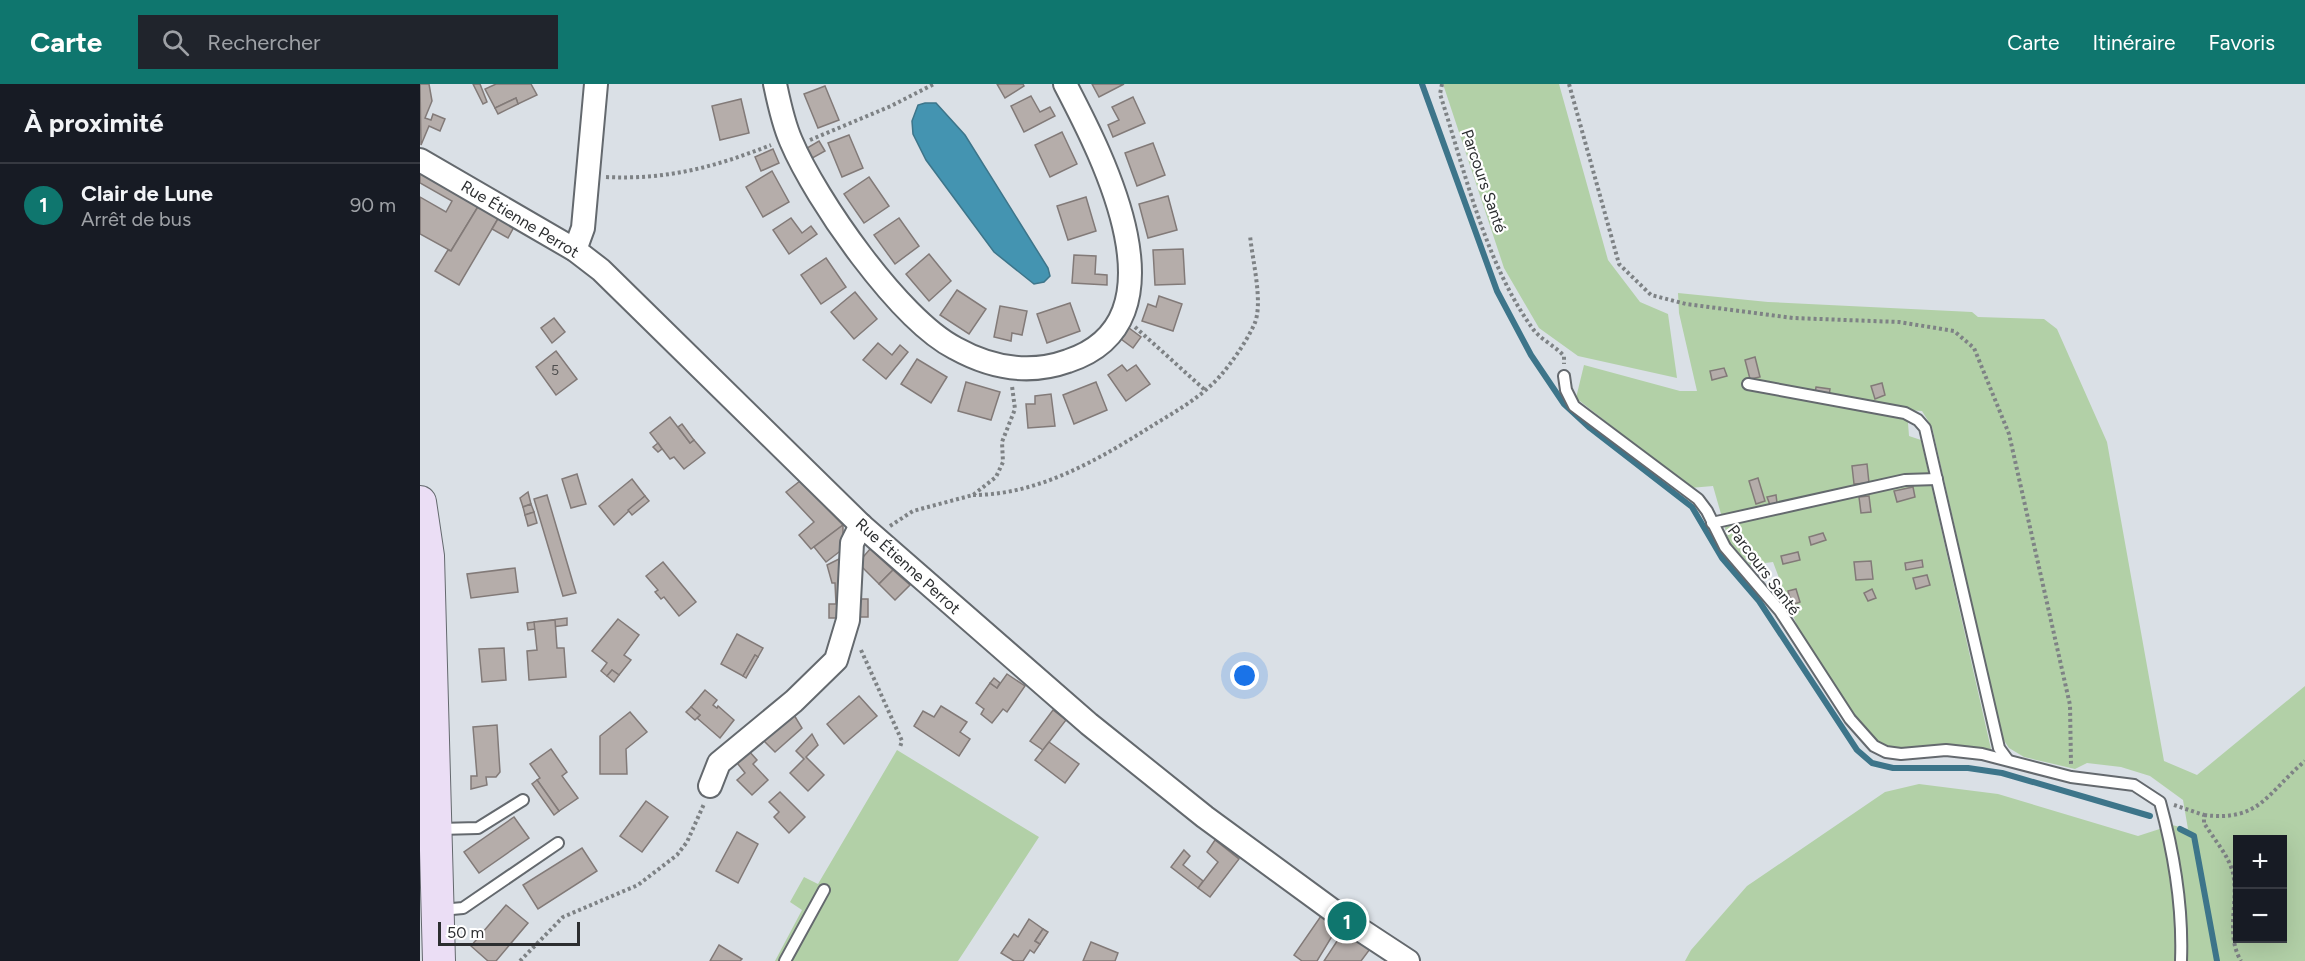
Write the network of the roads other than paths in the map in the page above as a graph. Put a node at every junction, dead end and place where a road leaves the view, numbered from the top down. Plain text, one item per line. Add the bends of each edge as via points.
1 (596, 84) edge
2 (775, 84) edge
3 (1065, 84) edge
4 (420, 160) edge
5 (576, 250) junction
6 (1564, 376) road end
7 (1748, 384) dead end
8 (1937, 479) junction
9 (420, 502) edge
10 (1712, 523) junction
11 (868, 531) junction
12 (427, 737) edge
13 (2007, 759) junction
14 (710, 786) road end
15 (523, 800) dead end
16 (435, 830) junction
17 (558, 843) dead end
18 (824, 890) dead end
19 (438, 911) junction
20 (439, 961) edge
21 (785, 961) edge
22 (1408, 961) edge
23 (2181, 961) edge

1 - 5 street via 583,228
2 - 3 street via 791,141 822,197 882,281 919,323 954,348 1026,370 1058,365 1101,344 1128,298 1127,238 1104,164
4 - 5 street, Rue Étienne Perrot
5 - 11 street, Rue Étienne Perrot via 627,294
6 - 10 lane, Parcours Santé via 1574,406 1698,499
7 - 8 lane via 1905,413 1925,428
8 - 10 lane via 1905,480
8 - 13 lane via 1999,748
9 - 12 street via 428,555
10 - 13 lane, Parcours Santé via 1725,547 1780,611 1850,720 1874,746 1901,754 1961,751
11 - 14 street via 852,543 848,620 836,660 794,701 719,763
11 - 22 street, Rue Étienne Perrot via 1143,770 1347,921
12 - 16 street
13 - 23 lane, Parcours Santé via 2071,777 2134,785 2160,802 2171,843 2182,937
15 - 16 lane via 478,828
16 - 19 street
17 - 19 lane via 463,908
18 - 21 lane
19 - 20 street

